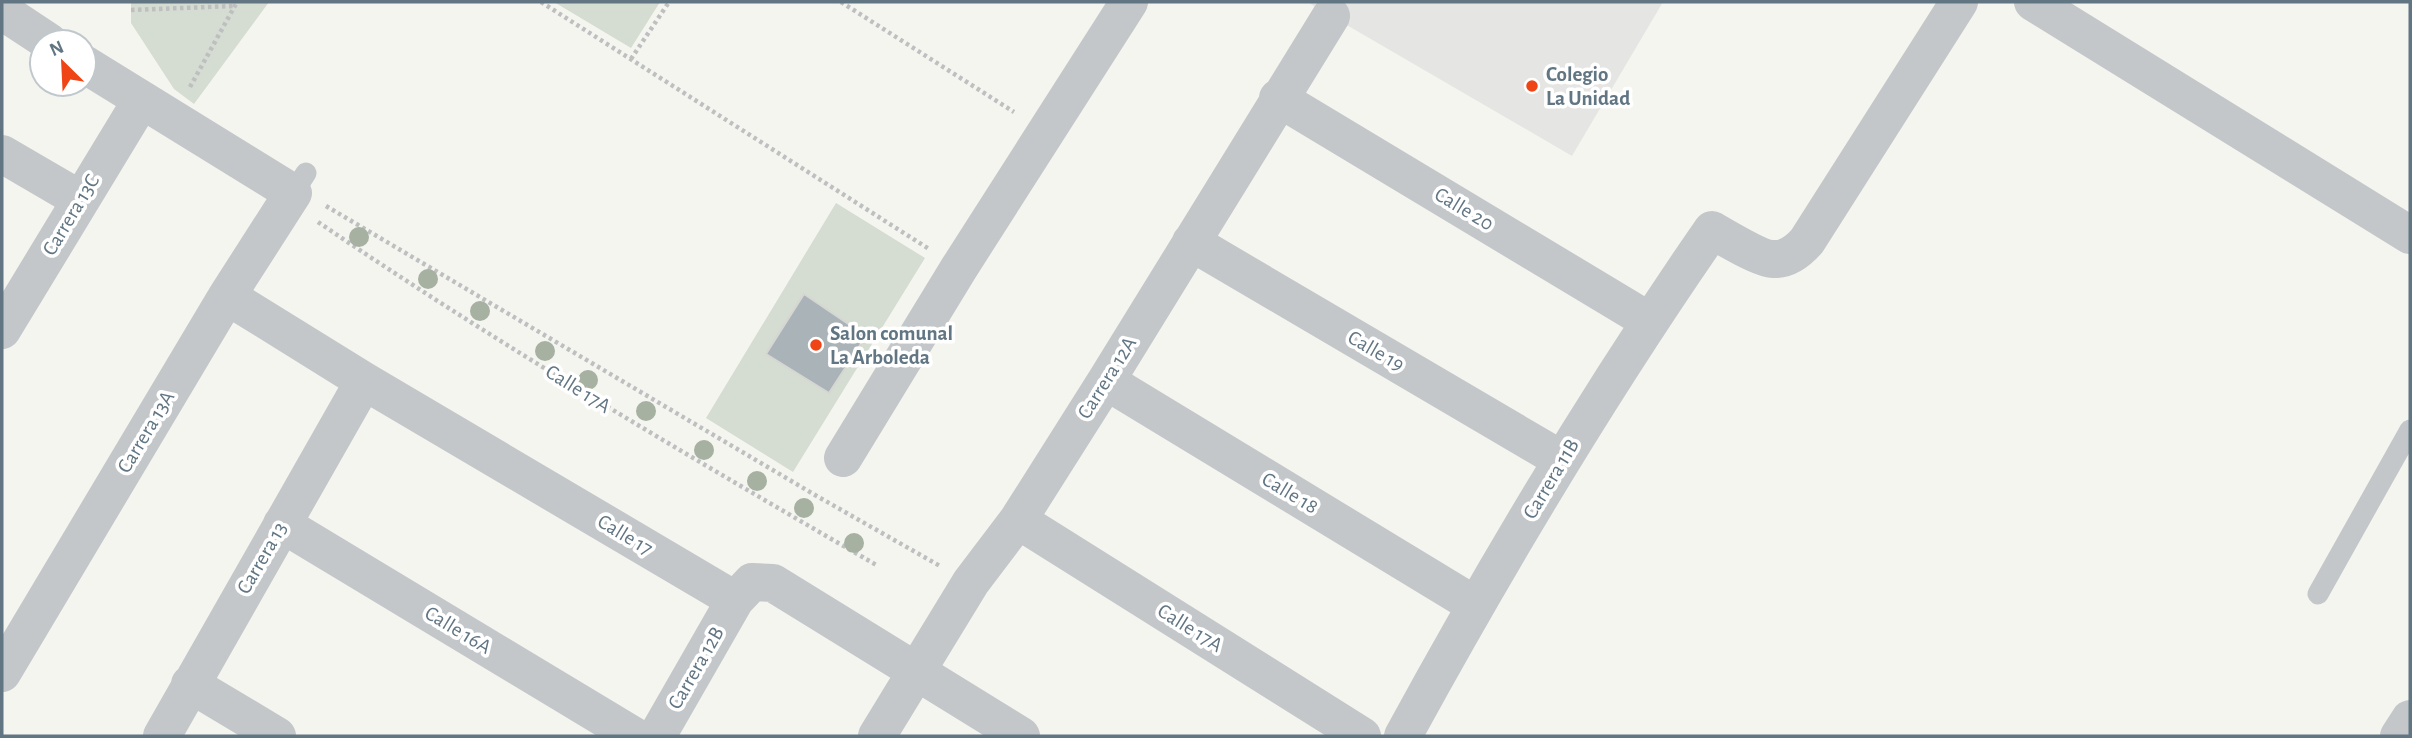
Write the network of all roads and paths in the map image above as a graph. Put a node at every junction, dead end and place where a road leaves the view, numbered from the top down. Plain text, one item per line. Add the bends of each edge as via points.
1 (541, 2) edge
2 (669, 2) edge
3 (841, 2) edge
4 (1129, 2) edge
5 (1959, 2) edge
6 (2033, 2) edge
7 (235, 4) edge
8 (131, 10) dead end
9 (2, 11) edge
10 (1331, 16) dead end
11 (28, 28) edge
12 (631, 59) junction
13 (98, 73) edge
14 (1278, 98) junction
15 (141, 101) junction
16 (181, 126) junction
17 (1045, 132) junction
18 (2, 154) edge
19 (300, 183) junction
20 (80, 200) junction
21 (2410, 235) edge
22 (1191, 242) junction
23 (959, 268) junction
24 (227, 296) junction
25 (1649, 321) junction
26 (2, 330) edge
27 (364, 381) junction
28 (1106, 382) junction
29 (2410, 430) edge
30 (843, 458) dead end
31 (1562, 460) junction
32 (1018, 520) junction
33 (282, 524) junction
34 (878, 566) dead end
35 (971, 582) junction
36 (2318, 594) dead end
37 (735, 600) junction
38 (1475, 605) junction
39 (915, 671) junction
40 (2, 673) edge
41 (190, 684) junction
42 (2410, 719) edge
43 (162, 736) edge
44 (277, 736) edge
45 (634, 736) edge
46 (657, 736) edge
47 (877, 736) edge
48 (1021, 736) edge
49 (1362, 736) edge
50 (1403, 736) edge
51 (2399, 736) edge

1 - 12 path
2 - 12 path
3 - 17 path
4 - 17 street
5 - 25 street, Carrera 11B via 1807,241 1795,253 1774,259 1712,230
6 - 21 street
7 - 8 path
7 - 16 path via 185,97
9 - 11 street
10 - 14 street, Carrera 12A
12 - 23 path
13 - 15 street
14 - 22 street, Carrera 12A
14 - 25 street, Calle 20
15 - 16 street
15 - 20 street, Carrera 13C
16 - 19 street
17 - 23 street
18 - 20 street
19 - 24 street, Carrera 13A
19 - 34 path, Calle 17A via 302,211 424,294 614,412
19 - 35 path, Calle 17A via 311,197
20 - 26 street, Carrera 13C
22 - 28 street, Carrera 12A
22 - 31 street, Calle 19
23 - 30 street
24 - 27 street, Calle 17
24 - 40 street, Carrera 13A
25 - 31 street, Carrera 11B
27 - 33 street, Carrera 13
27 - 37 street, Calle 17
28 - 32 street, Carrera 12A
28 - 38 street, Calle 18
29 - 36 lane
31 - 38 street, Carrera 11B
32 - 35 street, Carrera 12A
32 - 49 street, Calle 17A
33 - 41 street, Carrera 13
33 - 45 street, Calle 16A
35 - 39 street, Carrera 12A
37 - 39 street via 752,582 773,583
37 - 46 street, Carrera 12B
38 - 50 street, Carrera 11B
39 - 47 street, Carrera 12A
39 - 48 street
41 - 43 street, Carrera 13
41 - 44 street
42 - 51 street

